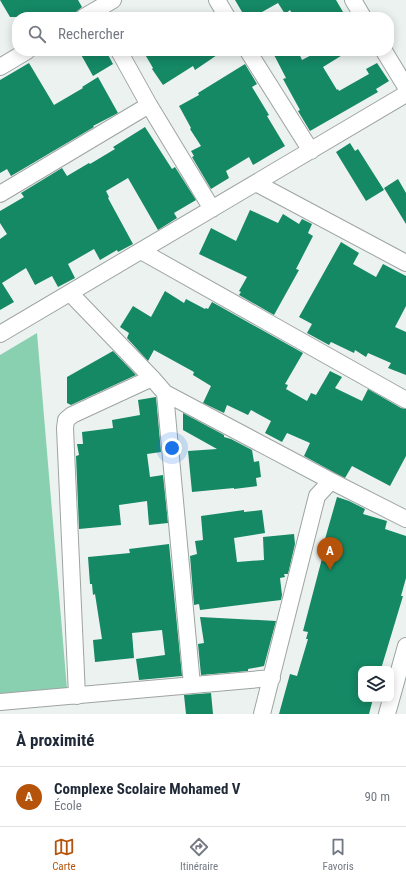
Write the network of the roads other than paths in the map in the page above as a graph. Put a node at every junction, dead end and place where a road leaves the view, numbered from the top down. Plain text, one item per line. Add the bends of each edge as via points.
1 (113, 0) edge
2 (217, 0) edge
3 (353, 0) edge
4 (92, 11) edge
5 (224, 12) edge
6 (360, 12) edge
7 (19, 56) edge
8 (122, 56) edge
9 (251, 56) edge
10 (387, 56) edge
11 (0, 67) edge
12 (406, 87) edge
13 (406, 94) edge
14 (149, 105) junction
15 (311, 151) junction
16 (256, 183) junction
17 (0, 194) edge
18 (212, 209) junction
19 (141, 251) junction
20 (406, 263) edge
21 (70, 293) junction
22 (0, 334) edge
23 (152, 378) junction
24 (166, 393) junction
25 (406, 400) edge
26 (331, 481) junction
27 (406, 519) edge
28 (406, 646) edge
29 (272, 678) junction
30 (192, 685) junction
31 (77, 696) junction
32 (0, 702) edge
33 (262, 714) edge
34 (387, 714) edge

1 - 4 street
2 - 5 street
3 - 6 street
7 - 11 street
8 - 14 street
9 - 15 street
10 - 12 street
13 - 15 street
14 - 17 street
14 - 18 street
15 - 16 street
16 - 18 street
16 - 20 street
18 - 19 street
19 - 21 street
19 - 25 street
21 - 22 street
21 - 23 street
23 - 24 street
23 - 31 street via 66,420
24 - 26 street
24 - 30 street
26 - 27 street
26 - 29 street via 317,496
28 - 34 street
29 - 30 street
29 - 33 street
30 - 31 street
31 - 32 street

